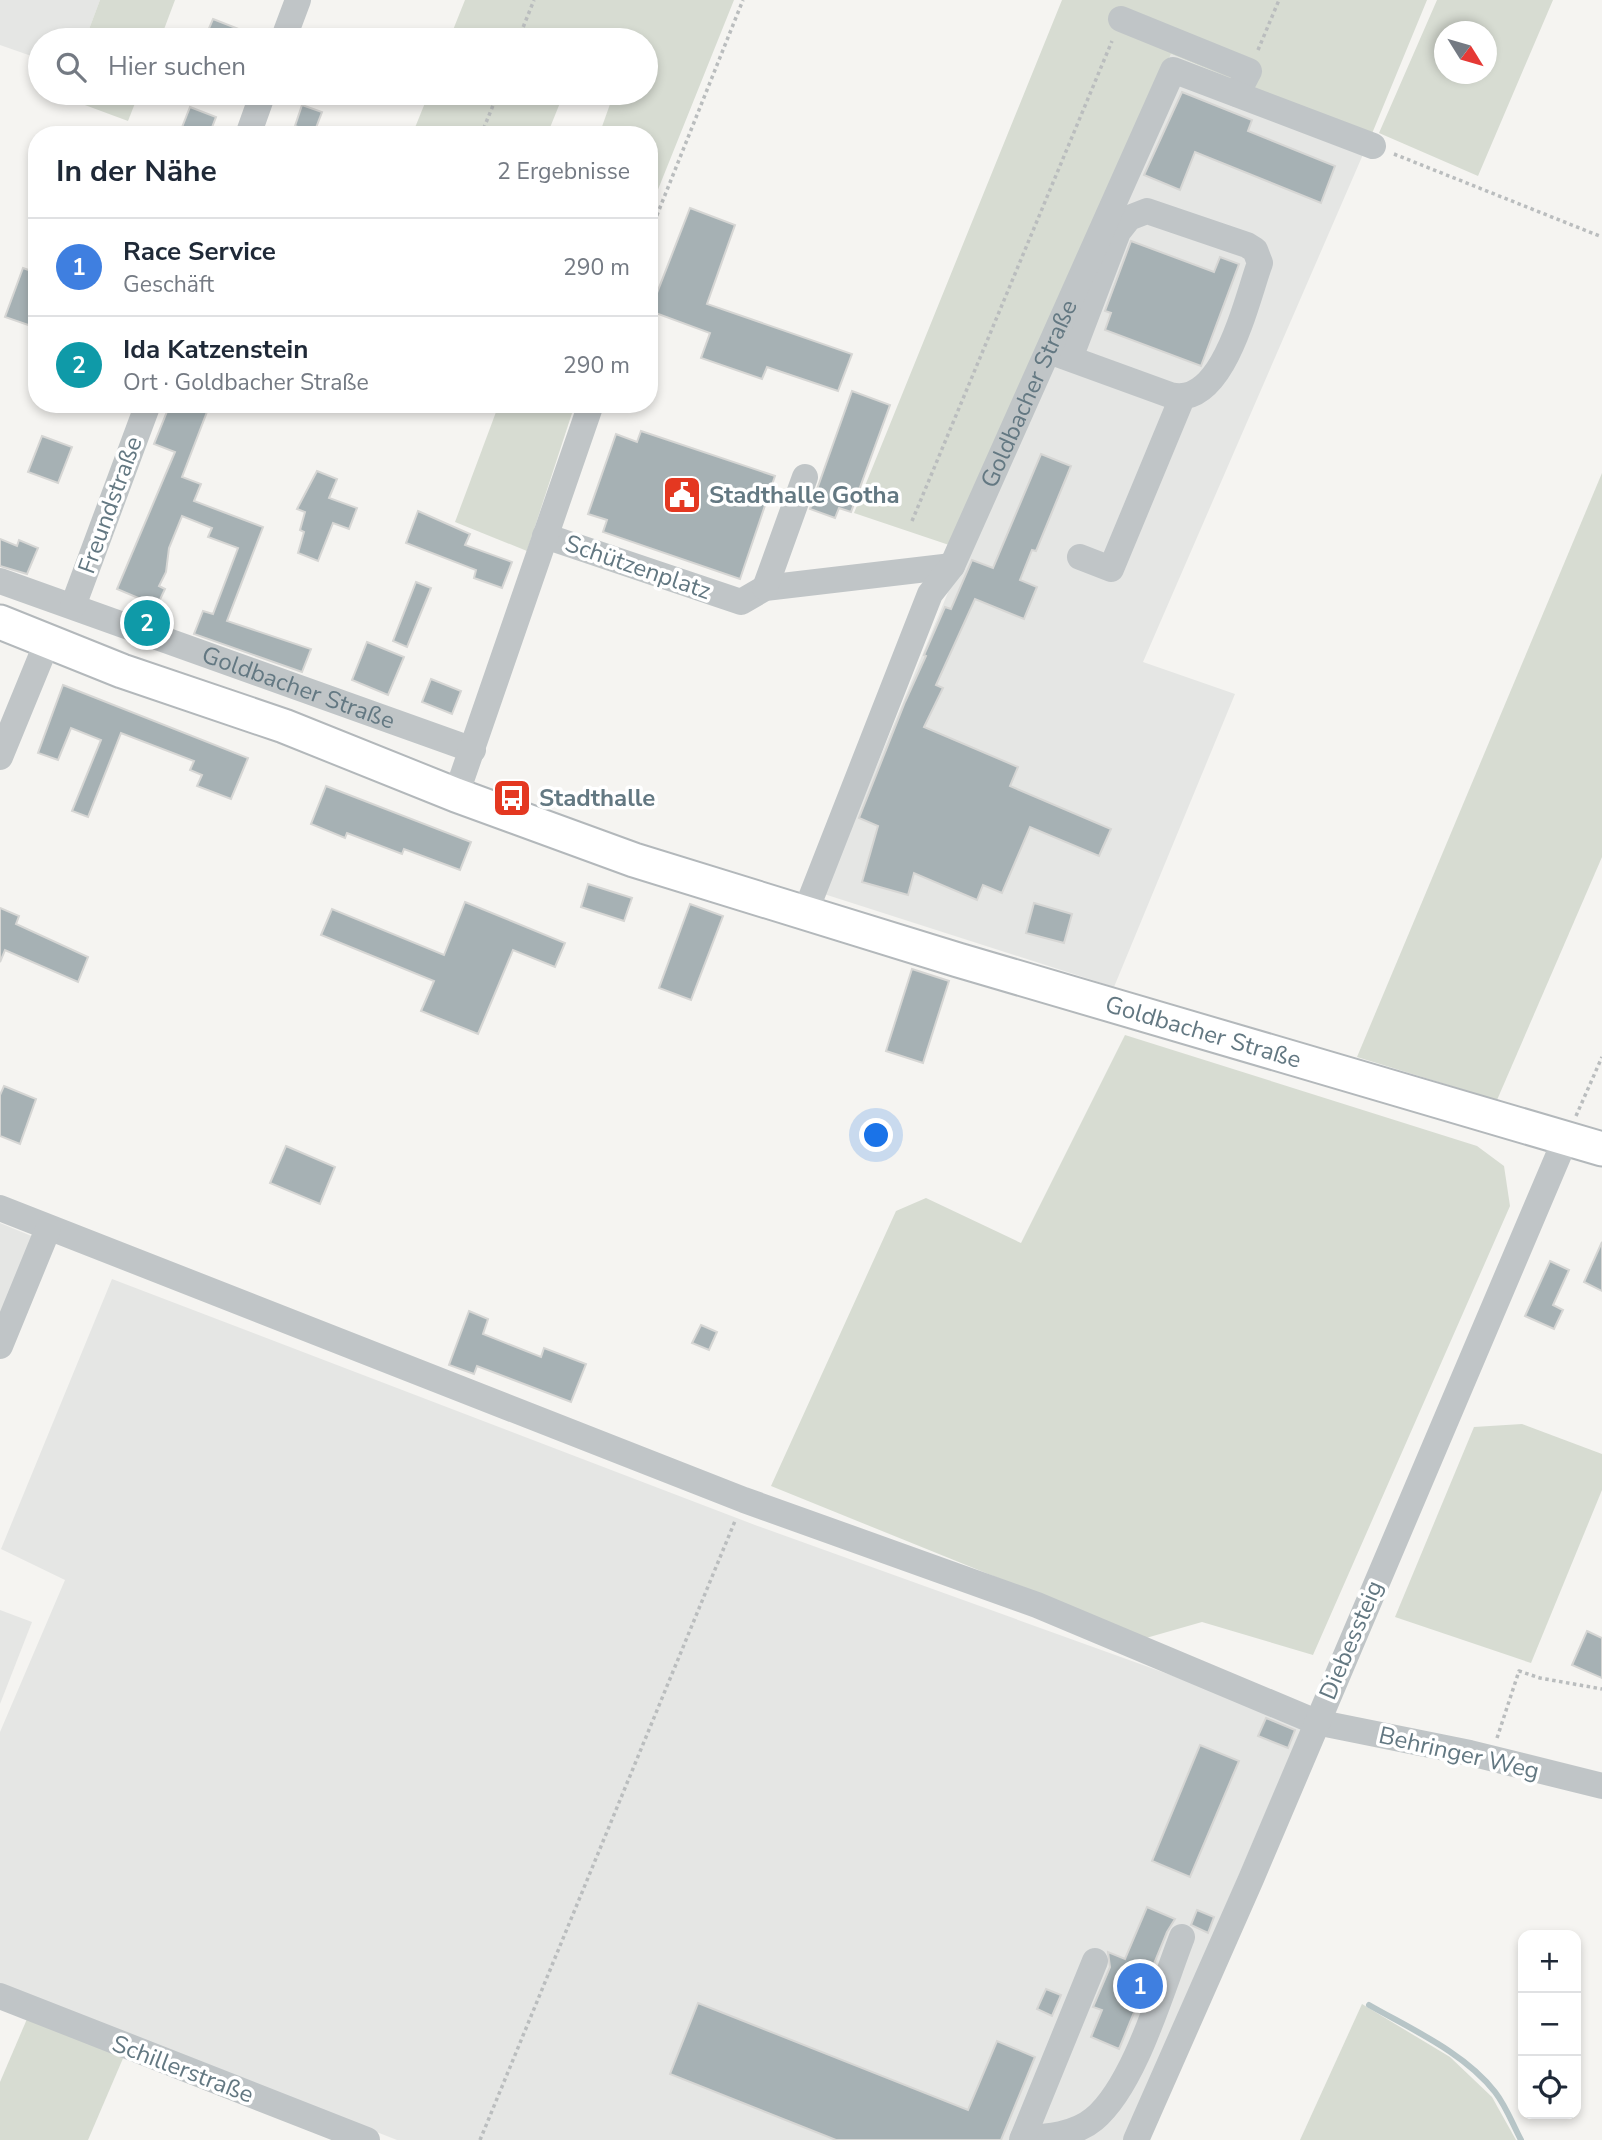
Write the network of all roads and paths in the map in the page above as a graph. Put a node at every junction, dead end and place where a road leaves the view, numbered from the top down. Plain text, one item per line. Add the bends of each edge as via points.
1 (298, 0) edge
2 (534, 0) edge
3 (743, 0) edge
4 (1279, 0) edge
5 (1121, 19) joint
6 (288, 28) edge
7 (523, 28) edge
8 (1243, 82) junction
9 (259, 105) edge
10 (493, 105) edge
11 (251, 126) edge
12 (485, 126) edge
13 (1373, 146) joint
14 (658, 213) edge
15 (1602, 237) edge
16 (1059, 354) junction
17 (1182, 398) junction
18 (145, 413) edge
19 (588, 413) edge
20 (805, 477) dead end
21 (912, 521) dead end
22 (545, 536) junction
23 (1080, 557) dead end
24 (953, 566) junction
25 (0, 581) edge
26 (765, 588) junction
27 (73, 606) junction
28 (0, 622) edge
29 (48, 640) junction
30 (473, 750) junction
31 (0, 757) edge
32 (456, 795) junction
33 (804, 913) junction
34 (1602, 1057) edge
35 (1565, 1140) junction
36 (1602, 1149) edge
37 (0, 1208) edge
38 (48, 1229) junction
39 (0, 1346) edge
40 (744, 1500) junction
41 (1602, 1689) edge
42 (1316, 1722) junction
43 (1491, 1758) junction
44 (1602, 1786) edge
45 (1182, 1937) dead end
46 (1095, 1961) dead end
47 (0, 1996) edge
48 (1136, 2053) junction
49 (1168, 2066) junction
50 (1023, 2139) edge
51 (367, 2140) edge
52 (480, 2140) edge
53 (1136, 2140) edge

1 - 6 street
2 - 7 path
3 - 14 path
4 - 8 path
5 - 8 street
5 - 21 path
8 - 13 street, Goldbacher Straße
8 - 16 street, Goldbacher Straße via 1173,69
9 - 11 street
10 - 12 path
13 - 15 path
16 - 17 street
16 - 17 street via 1129,218 1147,211 1247,245 1255,250 1260,263 1221,368 1200,393
16 - 24 street, Goldbacher Straße
17 - 23 street via 1111,569
18 - 27 street, Freundstraße
19 - 22 street
20 - 26 street
22 - 26 street, Schützenplatz via 741,601
22 - 30 street, Schützenplatz
24 - 26 street, Schützenplatz
24 - 33 street, Goldbacher Straße via 930,594
25 - 27 street, Goldbacher Straße
27 - 30 street, Goldbacher Straße
28 - 29 main road, Goldbacher Straße
29 - 31 street
29 - 32 main road, Goldbacher Straße
30 - 32 street
32 - 33 main road, Goldbacher Straße via 634,860
33 - 35 main road, Goldbacher Straße
34 - 35 path
35 - 36 main road, Goldbacher Straße
35 - 42 street, Diebessteig
37 - 38 street, Behringer Weg
38 - 39 street
38 - 40 street, Behringer Weg
40 - 42 street, Behringer Weg via 1037,1605
40 - 52 path
41 - 43 path via 1519,1671
42 - 43 street, Behringer Weg
42 - 49 street, Diebessteig
43 - 44 street, Behringer Weg
45 - 48 street
46 - 50 street
47 - 51 street, Schillerstraße
48 - 49 street
48 - 50 street via 1118,2093 1093,2120 1057,2136
49 - 53 street, Diebessteig

